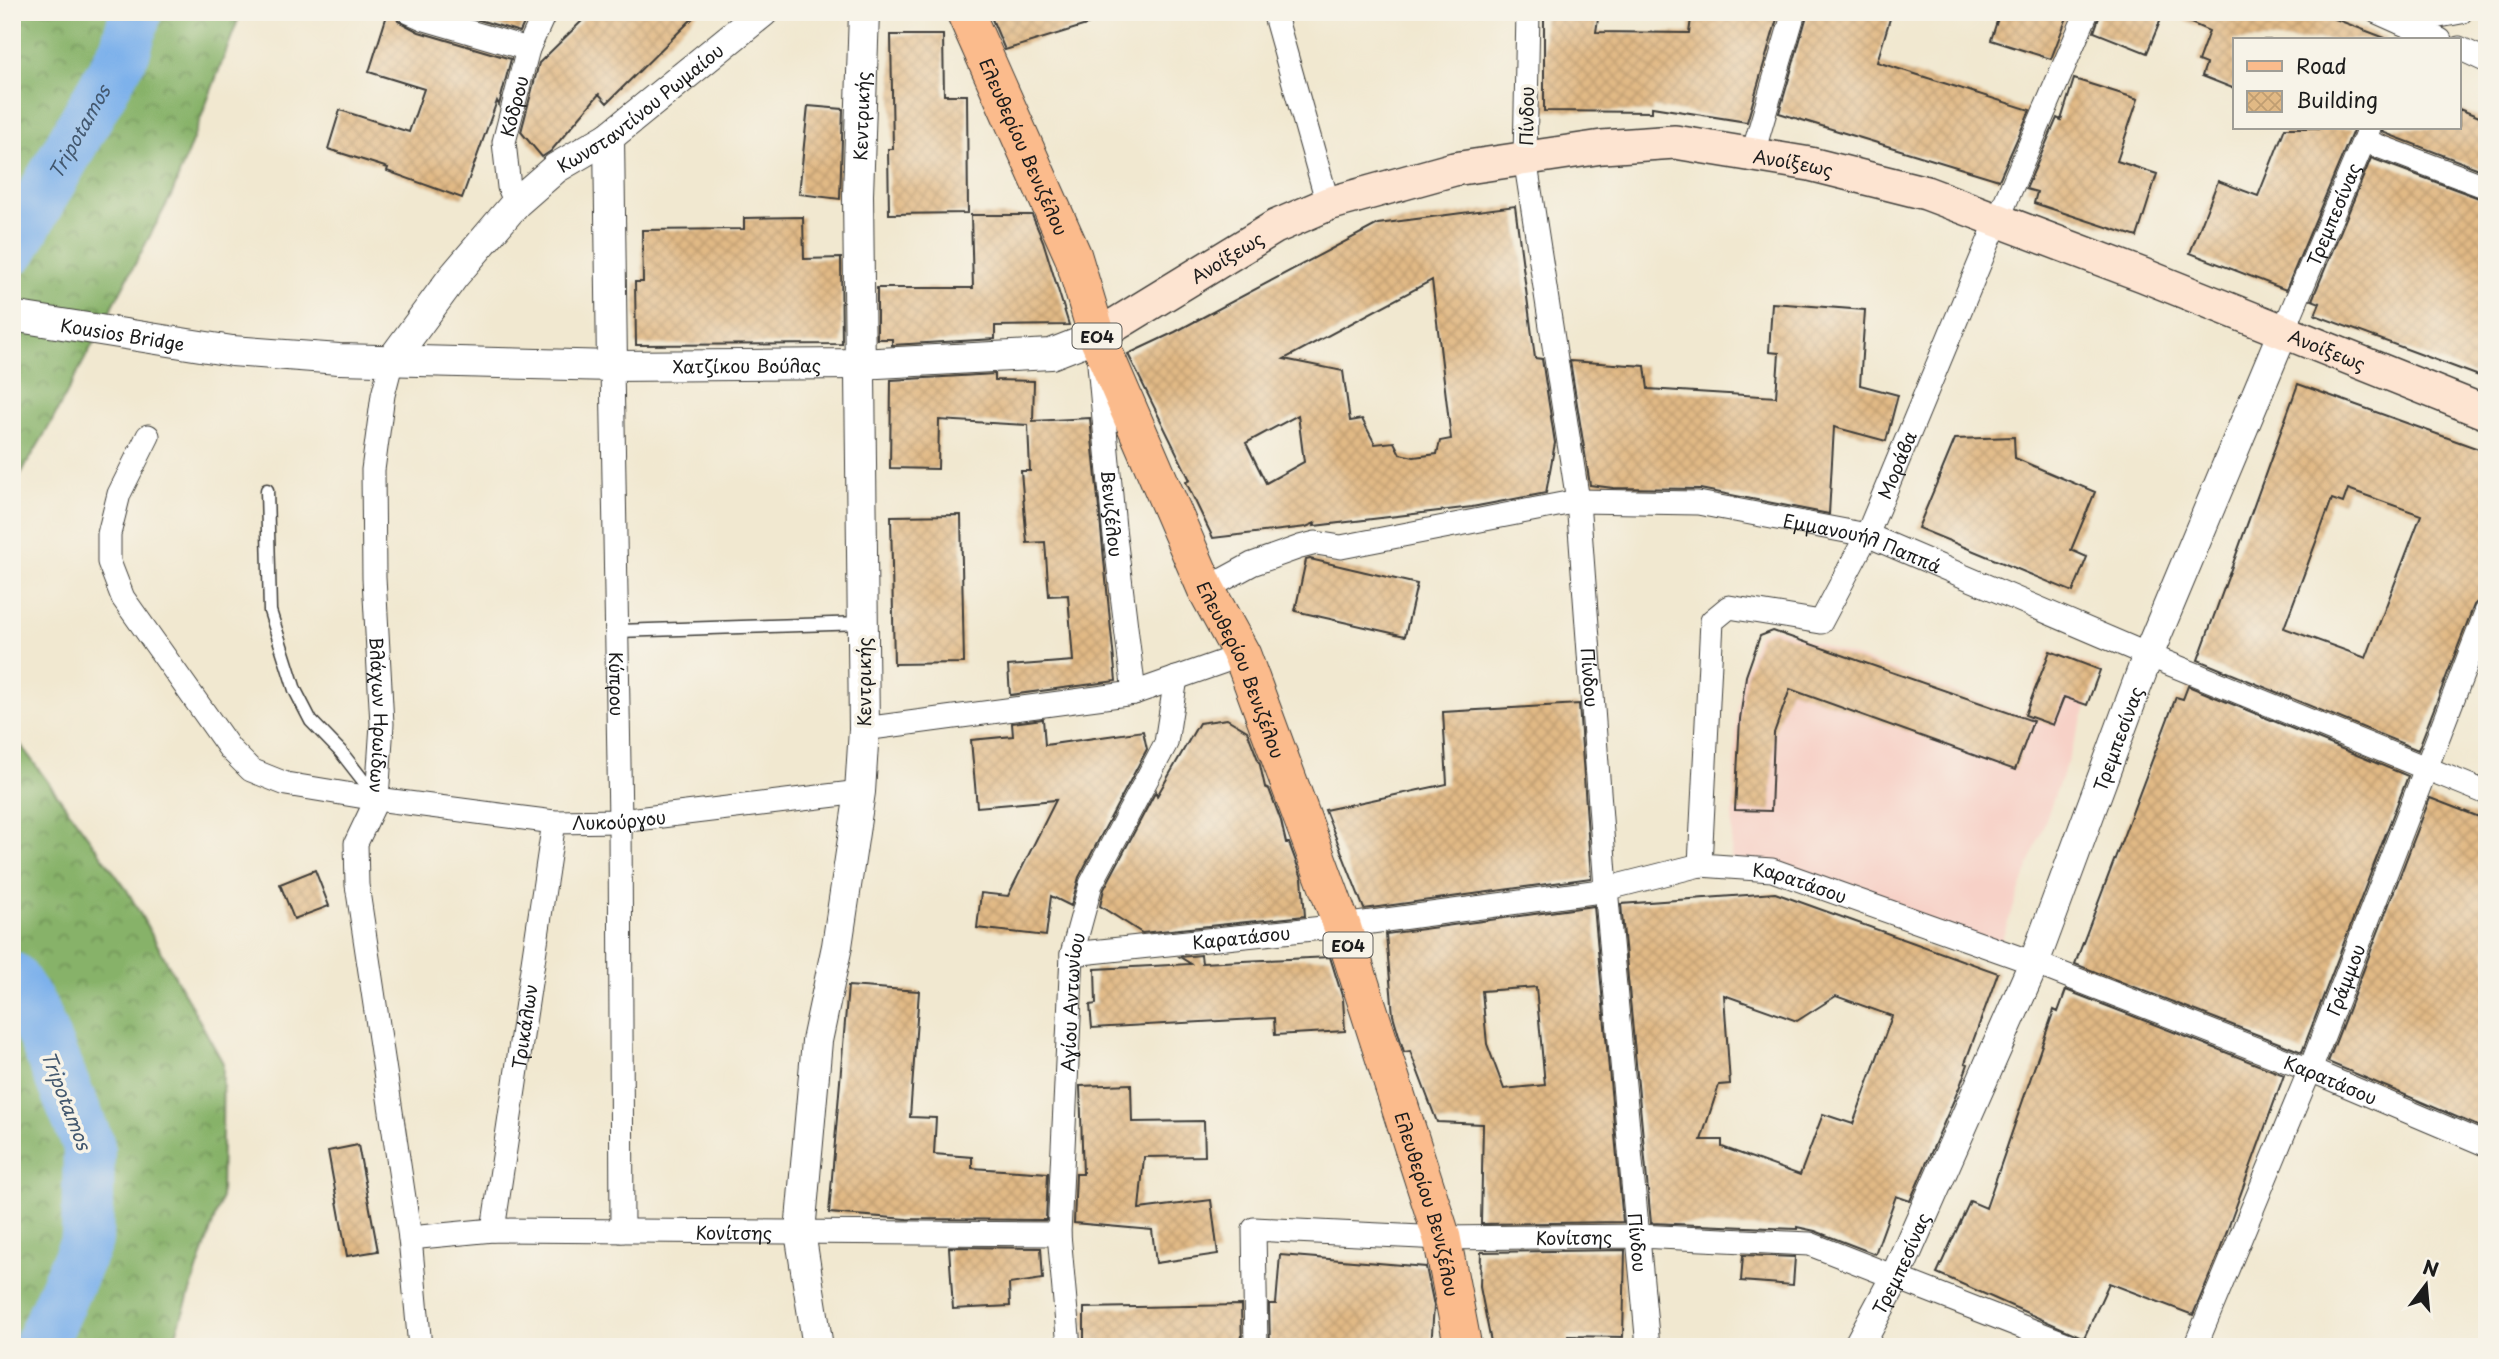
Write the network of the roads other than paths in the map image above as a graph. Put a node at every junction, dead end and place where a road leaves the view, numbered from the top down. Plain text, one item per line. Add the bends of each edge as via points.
1 (409, 12) edge
2 (545, 12) edge
3 (763, 12) edge
4 (864, 12) edge
5 (965, 12) edge
6 (1274, 12) edge
7 (1528, 12) edge
8 (1794, 12) edge
9 (2087, 12) edge
10 (2377, 12) edge
11 (2460, 12) edge
12 (2401, 25) edge
13 (2435, 38) edge
14 (2460, 48) edge
15 (527, 49) junction
16 (2487, 61) edge
17 (2367, 134) edge
18 (609, 137) junction
19 (1754, 153) junction
20 (1525, 158) junction
21 (2487, 187) edge
22 (516, 203) junction
23 (1328, 204) junction
24 (1998, 219) junction
25 (12, 316) edge
26 (2283, 332) junction
27 (1097, 336) junction
28 (392, 360) junction
29 (859, 364) junction
30 (612, 366) junction
31 (2487, 413) edge
32 (148, 436) dead end
33 (267, 490) dead end
34 (1578, 501) junction
35 (1867, 535) junction
36 (1206, 589) junction
37 (2487, 610) edge
38 (864, 623) junction
39 (618, 631) junction
40 (1242, 655) junction
41 (2148, 655) junction
42 (1176, 678) junction
43 (1134, 692) junction
44 (864, 729) junction
45 (2425, 767) junction
46 (860, 792) junction
47 (2487, 793) edge
48 (377, 799) junction
49 (620, 821) junction
50 (554, 822) junction
51 (1700, 864) junction
52 (1605, 888) junction
53 (1342, 926) junction
54 (1072, 954) junction
55 (2034, 963) junction
56 (2310, 1070) junction
57 (2487, 1145) edge
58 (493, 1230) junction
59 (622, 1231) junction
60 (800, 1232) junction
61 (1059, 1234) junction
62 (1638, 1236) junction
63 (410, 1238) junction
64 (1442, 1238) junction
65 (1895, 1278) junction
66 (420, 1347) edge
67 (818, 1347) edge
68 (1069, 1347) edge
69 (1256, 1347) edge
70 (1463, 1347) edge
71 (1648, 1347) edge
72 (1858, 1347) edge
73 (2074, 1347) edge
74 (2195, 1347) edge

1 - 15 street
2 - 15 street, Κόδρου
3 - 18 street, Κωνσταντίνου Ρωμαίου
4 - 29 street, Κεντρικής
5 - 27 main road, Ελευθερίου Βενιζέλου / ΕΟ4 via 1073,256
6 - 23 street
7 - 20 street, Πίνδου
8 - 19 street
9 - 24 street, Μοράβα
10 - 12 street
11 - 12 street
12 - 13 street
14 - 16 street
15 - 22 street, Κόδρου via 504,142 509,187
17 - 21 street
17 - 26 street, Τρεμπεσίνας
18 - 22 street, Κωνσταντίνου Ρωμαίου via 555,168
18 - 30 street, Κύπρου
19 - 20 main road, Ανοίξεως via 1675,142 1602,146
19 - 24 main road, Ανοίξεως via 1926,193
20 - 23 main road, Ανοίξεως via 1454,169
20 - 34 street, Πίνδου
22 - 28 street, Βλάχων Ηρωίδων via 453,277
23 - 27 main road, Ανοίξεως via 1275,227
24 - 26 main road, Ανοίξεως
24 - 35 street, Μοράβα
25 - 28 street, Kousios Bridge via 232,351
26 - 31 main road, Ανοίξεως
26 - 41 street, Τρεμπεσίνας
27 - 29 street, Χατζίκου Βούλας via 1051,355
27 - 36 main road, Ελευθερίου Βενιζέλου / ΕΟ4
27 - 43 street, Βενιζέλου
28 - 30 street, Χατζίκου Βούλας
28 - 48 street, Βλάχων Ηρωίδων via 373,470 382,724
29 - 30 street, Χατζίκου Βούλας
29 - 38 street, Κεντρικής
30 - 39 street, Κύπρου
32 - 48 street, Λυκούργου via 120,494 109,534 108,562 123,598 230,749 251,770 286,784
33 - 48 lane via 270,611 295,690 311,721
34 - 35 street, Εμμανουήλ Παππά via 1698,503
34 - 36 street, Εμμανουήλ Παππά via 1341,547 1316,543 1252,564
34 - 52 street, Πίνδου
35 - 41 street, Εμμανουήλ Παππά
35 - 51 street, Μοράβα via 1821,622 1728,607 1712,621
36 - 40 main road, Ελευθερίου Βενιζέλου / ΕΟ4
37 - 45 street, Γράμμου
38 - 39 lane
38 - 44 street, Κεντρικής
39 - 49 street, Κύπρου
40 - 42 street
40 - 53 main road, Ελευθερίου Βενιζέλου / ΕΟ4
41 - 45 street, Εμμανουήλ Παππά
41 - 55 street, Τρεμπεσίνας
42 - 43 street
42 - 54 street, Αγίου Αντωνίου via 1166,743 1091,884
43 - 44 street
44 - 46 street, Κεντρικής
45 - 47 street, Εμμανουήλ Παππά
45 - 56 street, Γράμμου
46 - 49 street, Λυκούργου
46 - 60 street, Κεντρικής via 837,946 817,1041
48 - 50 street, Λυκούργου
48 - 63 street, Βλάχων Ηρωίδων via 356,842 356,885
49 - 50 street, Λυκούργου
49 - 59 street, Κύπρου
50 - 58 street, Τρικάλων
51 - 52 street, Καρατάσου
51 - 55 street, Καρατάσου via 1772,870
52 - 53 street, Καρατάσου
52 - 62 street, Πίνδου
53 - 54 street, Καρατάσου
53 - 64 main road, Ελευθερίου Βενιζέλου / ΕΟ4
54 - 61 street, Αγίου Αντωνίου
55 - 56 street, Καρατάσου
55 - 65 street, Τρεμπεσίνας
56 - 57 street, Καρατάσου
56 - 74 street, Γράμμου
58 - 59 street, Κονίτσης
58 - 63 street, Κονίτσης
59 - 60 street, Κονίτσης
60 - 61 street, Κονίτσης
60 - 67 street, Κεντρικής
61 - 68 street, Αγίου Αντωνίου
62 - 64 street, Κονίτσης
62 - 65 street, Κονίτσης via 1810,1244
62 - 71 street, Πίνδου
63 - 66 street, Βλάχων Ηρωίδων
64 - 69 street, Κονίτσης via 1254,1229
64 - 70 main road, Ελευθερίου Βενιζέλου / ΕΟ4
65 - 72 street, Τρεμπεσίνας
65 - 73 street, Κονίτσης

